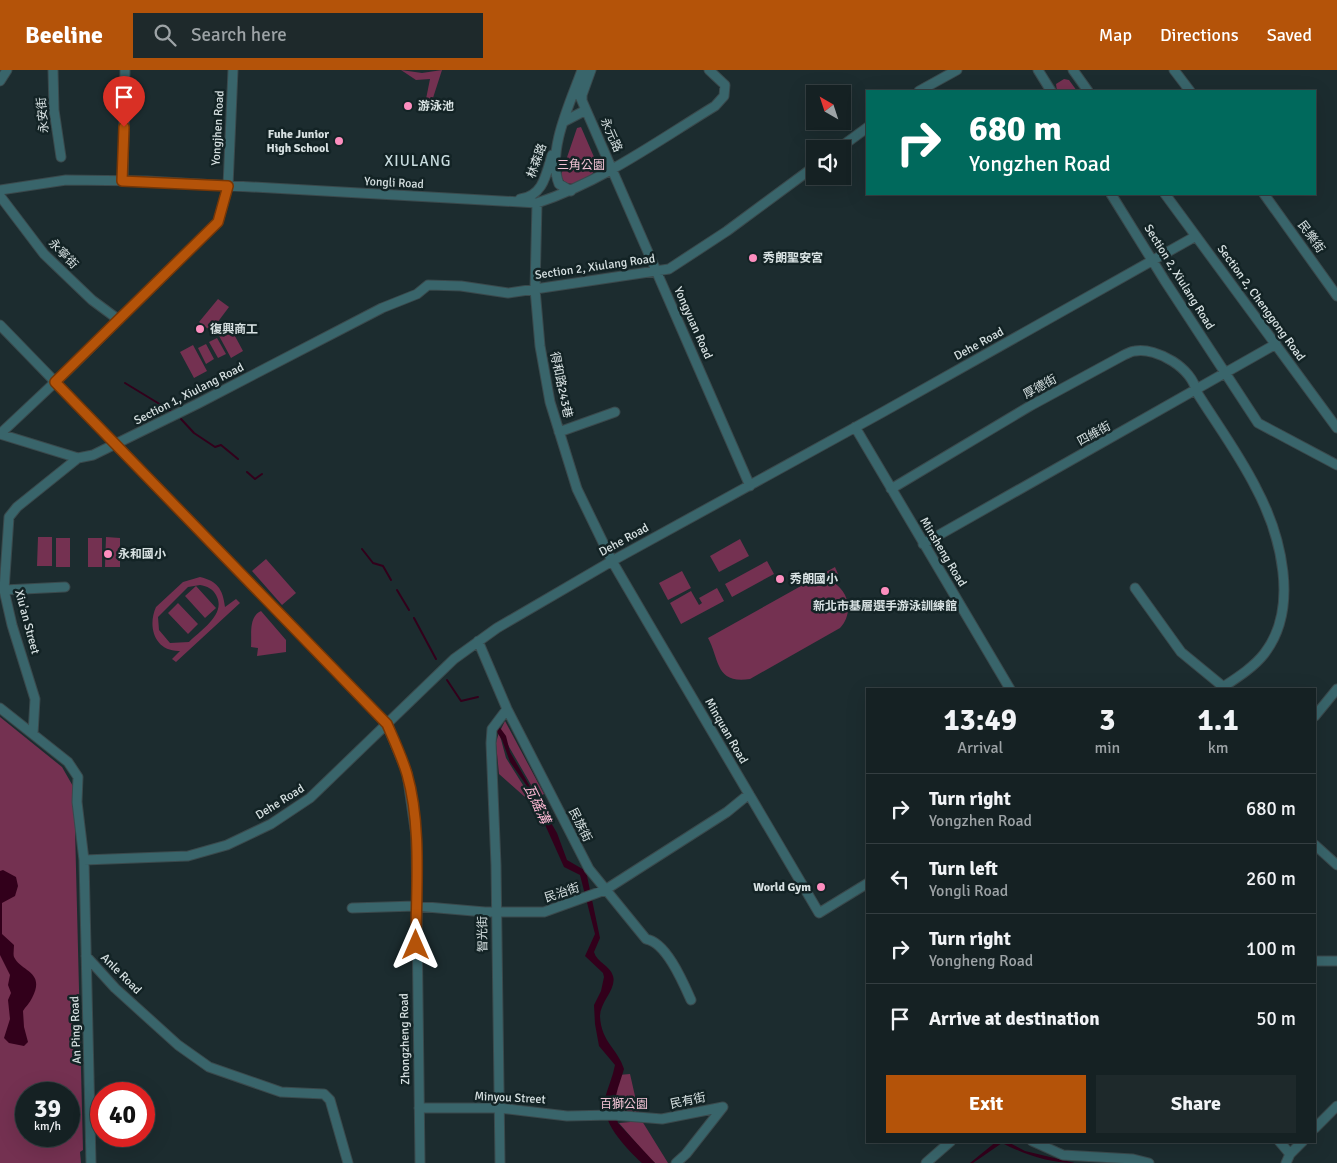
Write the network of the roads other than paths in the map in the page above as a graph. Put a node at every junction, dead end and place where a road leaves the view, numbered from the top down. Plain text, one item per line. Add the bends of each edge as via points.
1 (7, 70) edge
2 (53, 70) edge
3 (126, 70) edge
4 (233, 70) edge
5 (582, 70) edge
6 (591, 70) edge
7 (710, 70) edge
8 (957, 70) edge
9 (1038, 70) edge
10 (1073, 70) edge
11 (1174, 70) edge
12 (0, 81) edge
13 (576, 87) junction
14 (921, 90) edge
15 (1050, 90) edge
16 (1087, 90) edge
17 (1189, 90) edge
18 (584, 106) junction
19 (562, 127) junction
20 (866, 128) edge
21 (850, 140) edge
22 (61, 158) dead end
23 (613, 170) junction
24 (806, 173) edge
25 (122, 181) junction
26 (228, 186) junction
27 (0, 190) edge
28 (571, 192) junction
29 (1112, 195) edge
30 (1166, 195) edge
31 (1265, 195) edge
32 (0, 196) edge
33 (504, 202) junction
34 (537, 203) junction
35 (1196, 236) junction
36 (1154, 261) junction
37 (656, 271) junction
38 (535, 289) junction
39 (1337, 296) edge
40 (382, 308) joint
41 (119, 320) junction
42 (0, 325) edge
43 (1276, 344) junction
44 (1225, 373) junction
45 (55, 382) junction
46 (1196, 391) junction
47 (615, 412) dead end
48 (855, 427) junction
49 (1337, 428) edge
50 (559, 432) junction
51 (0, 434) edge
52 (116, 445) junction
53 (78, 458) junction
54 (1337, 465) edge
55 (750, 486) junction
56 (890, 489) junction
57 (923, 544) junction
58 (612, 561) junction
59 (65, 587) dead end
60 (1135, 588) dead end
61 (4, 590) junction
62 (478, 641) junction
63 (1009, 688) edge
64 (1223, 688) edge
65 (1337, 689) edge
66 (0, 708) edge
67 (506, 709) junction
68 (1316, 715) edge
69 (387, 724) junction
70 (33, 734) junction
71 (749, 794) junction
72 (1316, 846) edge
73 (84, 860) junction
74 (1337, 865) edge
75 (866, 884) edge
76 (605, 890) junction
77 (416, 906) junction
78 (352, 908) dead end
79 (496, 912) junction
80 (86, 956) junction
81 (1316, 961) edge
82 (1337, 961) edge
83 (691, 1000) dead end
84 (1337, 1106) edge
85 (419, 1108) junction
86 (498, 1108) junction
87 (599, 1117) joint
88 (1316, 1127) edge
89 (949, 1143) edge
90 (1037, 1143) edge
91 (1281, 1143) edge
92 (1301, 1143) edge
93 (1290, 1154) junction
94 (91, 1163) edge
95 (348, 1163) edge
96 (420, 1163) edge
97 (500, 1163) edge
98 (676, 1163) edge
99 (926, 1163) edge
100 (1149, 1163) edge
101 (1286, 1163) edge

1 - 12 street
2 - 22 street, 永安街 via 54,110
3 - 25 street
4 - 26 street, Yongjhen Road
5 - 13 street
6 - 18 street via 582,95
7 - 23 street, Yongli Road via 725,85 724,96 715,106
8 - 14 street
9 - 15 street
10 - 16 street
11 - 17 street
13 - 18 street, 永元路
13 - 19 street
18 - 19 street
18 - 23 street, 永元路
19 - 28 street via 556,176 563,188
19 - 33 street, 林森路 via 538,193 530,198
20 - 21 street
23 - 28 street, Yongli Road
23 - 37 street, Yongyuan Road
24 - 37 street, Section 2, Xiulang Road via 702,248 669,269
25 - 26 street, Yongli Road
25 - 27 street, Yongli Road via 66,180
26 - 33 street, Yongli Road
26 - 41 street, Yongjhen Road via 218,222
28 - 34 street, Yongli Road
29 - 36 street, Section 2, Xiulang Road
30 - 35 street, Section 2, Chenggong Road
31 - 39 street, 民樂街
32 - 41 street, 永寧街 via 44,254 92,300
33 - 34 street, Yongli Road
34 - 38 street, 得和路243巷
35 - 36 street, Dehe Road
35 - 43 street, Section 2, Chenggong Road
36 - 44 street, Section 2, Xiulang Road
36 - 48 street, Dehe Road
37 - 38 street, Section 2, Xiulang Road
37 - 55 street, Yongyuan Road
38 - 40 street, Section 2, Xiulang Road via 508,293 428,285 417,294
38 - 50 street, 得和路243巷 via 546,383
40 - 52 street, Section 1, Xiulang Road
41 - 45 street, Yongjhen Road
42 - 45 street, Zhongzheng Road
43 - 44 street, 四維街
43 - 49 street, Section 2, Chenggong Road
44 - 46 street, 四維街
44 - 54 street, Section 2, Xiulang Road via 1258,423
45 - 51 street
45 - 52 street, Zhongzheng Road
46 - 56 street, 厚德街 via 1195,384 1177,364 1156,354 1135,350 1030,406
46 - 57 street, 四維街
46 - 64 street, 厚德街 via 1257,488 1277,542 1284,582 1280,624 1266,650
47 - 50 street
48 - 55 street, Dehe Road
48 - 56 street, Minsheng Road
50 - 58 street, 得和路243巷 via 577,489
51 - 53 street
52 - 53 street, Section 1, Xiulang Road
52 - 69 street, Zhongzheng Road
53 - 61 street, Xiu'an Street via 9,517
55 - 58 street, Dehe Road
56 - 57 street, Minsheng Road
57 - 63 street, Minsheng Road
58 - 62 street, Dehe Road
58 - 71 street, Minquan Road
59 - 61 street
60 - 64 street via 1168,636 1192,663
61 - 70 street, Xiu'an Street via 36,699
62 - 67 street, 民族街
62 - 69 street, Dehe Road via 431,679
65 - 68 street
66 - 70 street, Anle Road
67 - 76 street, 民族街 via 589,869
67 - 79 street, 智光街 via 492,729 491,743
69 - 73 street, Dehe Road via 310,798 271,824 227,845 188,856
69 - 77 street, Zhongzheng Road via 411,790 416,836
70 - 73 street, Anle Road via 68,762 78,777 77,802
71 - 75 street, Minquan Road via 819,913
71 - 76 street, 民治街 via 727,812
72 - 74 street
73 - 80 street, Anle Road
76 - 79 street, 民治街 via 544,912
76 - 83 street, 民族街 via 676,968
77 - 78 street, 民治街
77 - 79 street, 民治街
77 - 85 street, Zhongzheng Road
79 - 86 street, 智光街
80 - 94 street, An Ping Road
80 - 95 street, Anle Road via 115,988 190,1055 209,1067 281,1092 324,1094 330,1100
81 - 82 street
84 - 88 street
85 - 86 street, Minyou Street
85 - 96 street, Zhongzheng Road
86 - 87 street, Minyou Street
86 - 97 street, 智光街
87 - 98 street, 民有街 via 662,1119 723,1106
89 - 99 street
90 - 100 street via 1064,1155
91 - 93 street
92 - 93 street
93 - 101 street

